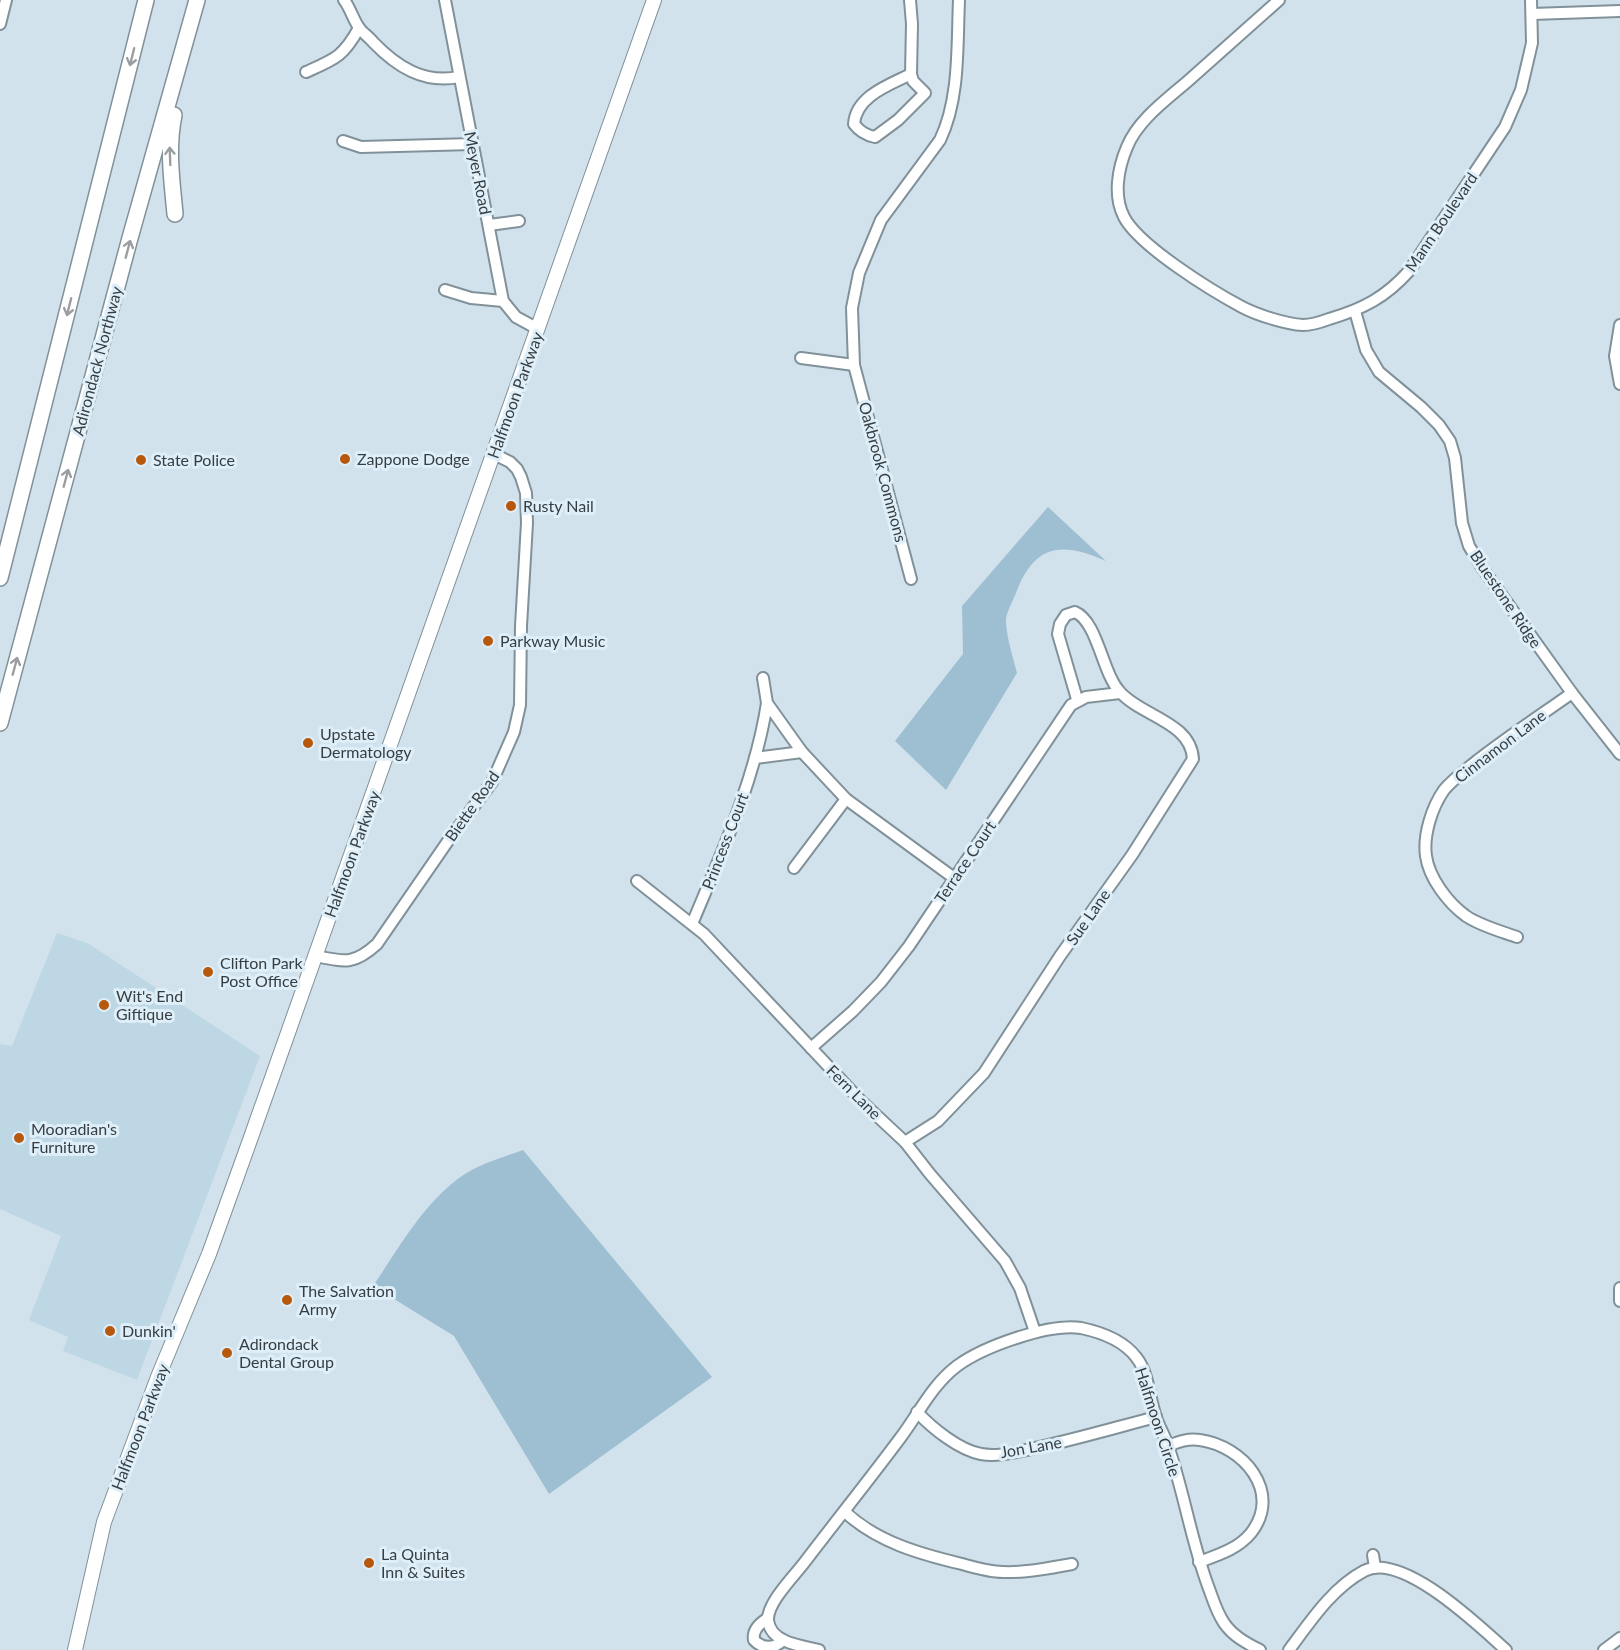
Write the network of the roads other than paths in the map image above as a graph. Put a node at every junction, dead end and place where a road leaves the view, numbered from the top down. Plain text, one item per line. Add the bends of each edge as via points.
1 (6, 0) edge
2 (146, 0) edge
3 (344, 0) edge
4 (445, 0) edge
5 (654, 0) edge
6 (910, 0) edge
7 (959, 0) edge
8 (1279, 0) edge
9 (1531, 0) edge
10 (195, 7) edge
11 (1620, 11) edge
12 (1532, 14) junction
13 (0, 24) edge
14 (359, 28) junction
15 (306, 72) dead end
16 (911, 74) junction
17 (459, 77) junction
18 (343, 141) dead end
19 (473, 144) junction
20 (175, 214) dead end
21 (519, 221) dead end
22 (489, 225) junction
23 (446, 290) dead end
24 (503, 301) junction
25 (1355, 311) junction
26 (1620, 325) edge
27 (538, 330) junction
28 (801, 358) dead end
29 (854, 365) junction
30 (1620, 384) edge
31 (494, 454) junction
32 (0, 578) edge
33 (911, 579) dead end
34 (763, 678) dead end
35 (1120, 693) junction
36 (1572, 693) junction
37 (1077, 699) junction
38 (767, 703) junction
39 (0, 723) edge
40 (1618, 746) edge
41 (802, 752) junction
42 (755, 758) junction
43 (846, 799) junction
44 (794, 868) dead end
45 (954, 878) junction
46 (637, 881) dead end
47 (692, 924) junction
48 (1517, 937) dead end
49 (315, 956) junction
50 (811, 1048) junction
51 (905, 1142) junction
52 (1620, 1288) edge
53 (1620, 1301) edge
54 (1035, 1332) junction
55 (917, 1412) junction
56 (1156, 1417) junction
57 (1168, 1446) junction
58 (845, 1512) junction
59 (1373, 1555) dead end
60 (1199, 1562) junction
61 (1072, 1564) dead end
62 (1375, 1568) junction
63 (768, 1618) junction
64 (1620, 1638) edge
65 (783, 1640) junction
66 (1503, 1649) edge
67 (75, 1650) edge
68 (819, 1650) edge
69 (1260, 1650) edge
70 (1289, 1650) edge
71 (1604, 1650) edge

1 - 13 street
2 -> 32 highway
3 - 14 street
4 - 17 street, Meyer Road
5 - 27 main road, Halfmoon Parkway
6 - 16 street
7 - 29 street, Oakbrook Commons via 948,125 881,220 869,247 852,308
8 - 25 street, Mann Boulevard via 1132,135 1120,166 1118,196 1123,216 1146,243 1243,308 1303,325
9 - 12 street, Mann Boulevard
20 -> 10 highway via 170,134
39 -> 10 highway, Adirondack Northway
11 - 12 street
12 - 25 street, Mann Boulevard via 1532,43 1521,90 1505,127 1409,271 1394,287
14 - 15 street via 335,59
14 - 17 street via 412,73 445,80
16 - 16 street via 862,103 855,113 854,124 859,130 875,137 925,93
17 - 19 street, Meyer Road
18 - 19 street via 361,147
19 - 22 street, Meyer Road
21 - 22 street
22 - 24 street, Meyer Road
23 - 24 street via 471,298
24 - 27 street via 516,317
25 - 36 street, Bluestone Ridge via 1366,350 1379,372 1421,407 1450,441 1469,546
26 - 30 street via 1615,356
27 - 31 main road, Halfmoon Parkway
28 - 29 street
29 - 33 street, Oakbrook Commons
31 - 49 main road, Halfmoon Parkway
31 - 49 street, Biette Road via 516,469 526,493 520,705 514,732 492,782 377,944 352,962
34 - 38 street, Princess Court
35 - 37 street
35 - 37 street via 1085,619 1075,612 1066,615 1058,634
35 - 51 street, Sue Lane via 1182,733 1191,743 1190,766 984,1073 938,1121
36 - 40 street, Bluestone Ridge
36 - 48 street, Cinnamon Lane via 1493,748 1445,789 1426,838 1432,876 1448,900 1485,926
37 - 45 street, Terrace Court via 1062,715
38 - 41 street, Princess Court
38 - 42 street, Princess Court
41 - 42 street
41 - 43 street, Princess Court
42 - 47 street, Princess Court via 734,824
43 - 44 street
43 - 45 street, Princess Court
45 - 50 street, Terrace Court via 881,982
46 - 47 street, Fern Lane
47 - 50 street, Fern Lane
49 - 67 main road, Halfmoon Parkway via 209,1254 104,1522
50 - 51 street, Fern Lane
51 - 54 street, Fern Lane via 1005,1261 1020,1288
52 - 53 street
54 - 55 street, Halfmoon Circle via 985,1350 958,1365 931,1391
54 - 56 street, Halfmoon Circle via 1078,1328 1100,1333 1126,1347 1142,1368
55 - 56 street, Jon Lane via 937,1431 981,1454 1004,1454 1064,1442
55 - 58 street, Halfmoon Circle
56 - 57 street, Halfmoon Circle
57 - 60 street, Halfmoon Circle
57 - 60 street via 1198,1439 1226,1448 1254,1475 1263,1494 1263,1508 1251,1532 1232,1548
58 - 61 street via 872,1532 908,1549 991,1571 1036,1571
58 - 63 street, Halfmoon Circle via 781,1593
59 - 62 street
60 - 69 street, Halfmoon Circle via 1224,1623
62 - 66 street via 1394,1569 1418,1580
62 - 70 street via 1340,1588
63 - 65 street via 771,1629
63 - 65 street, Halfmoon Circle via 758,1625 754,1640 766,1647
64 - 71 street
65 - 68 street, Halfmoon Circle

